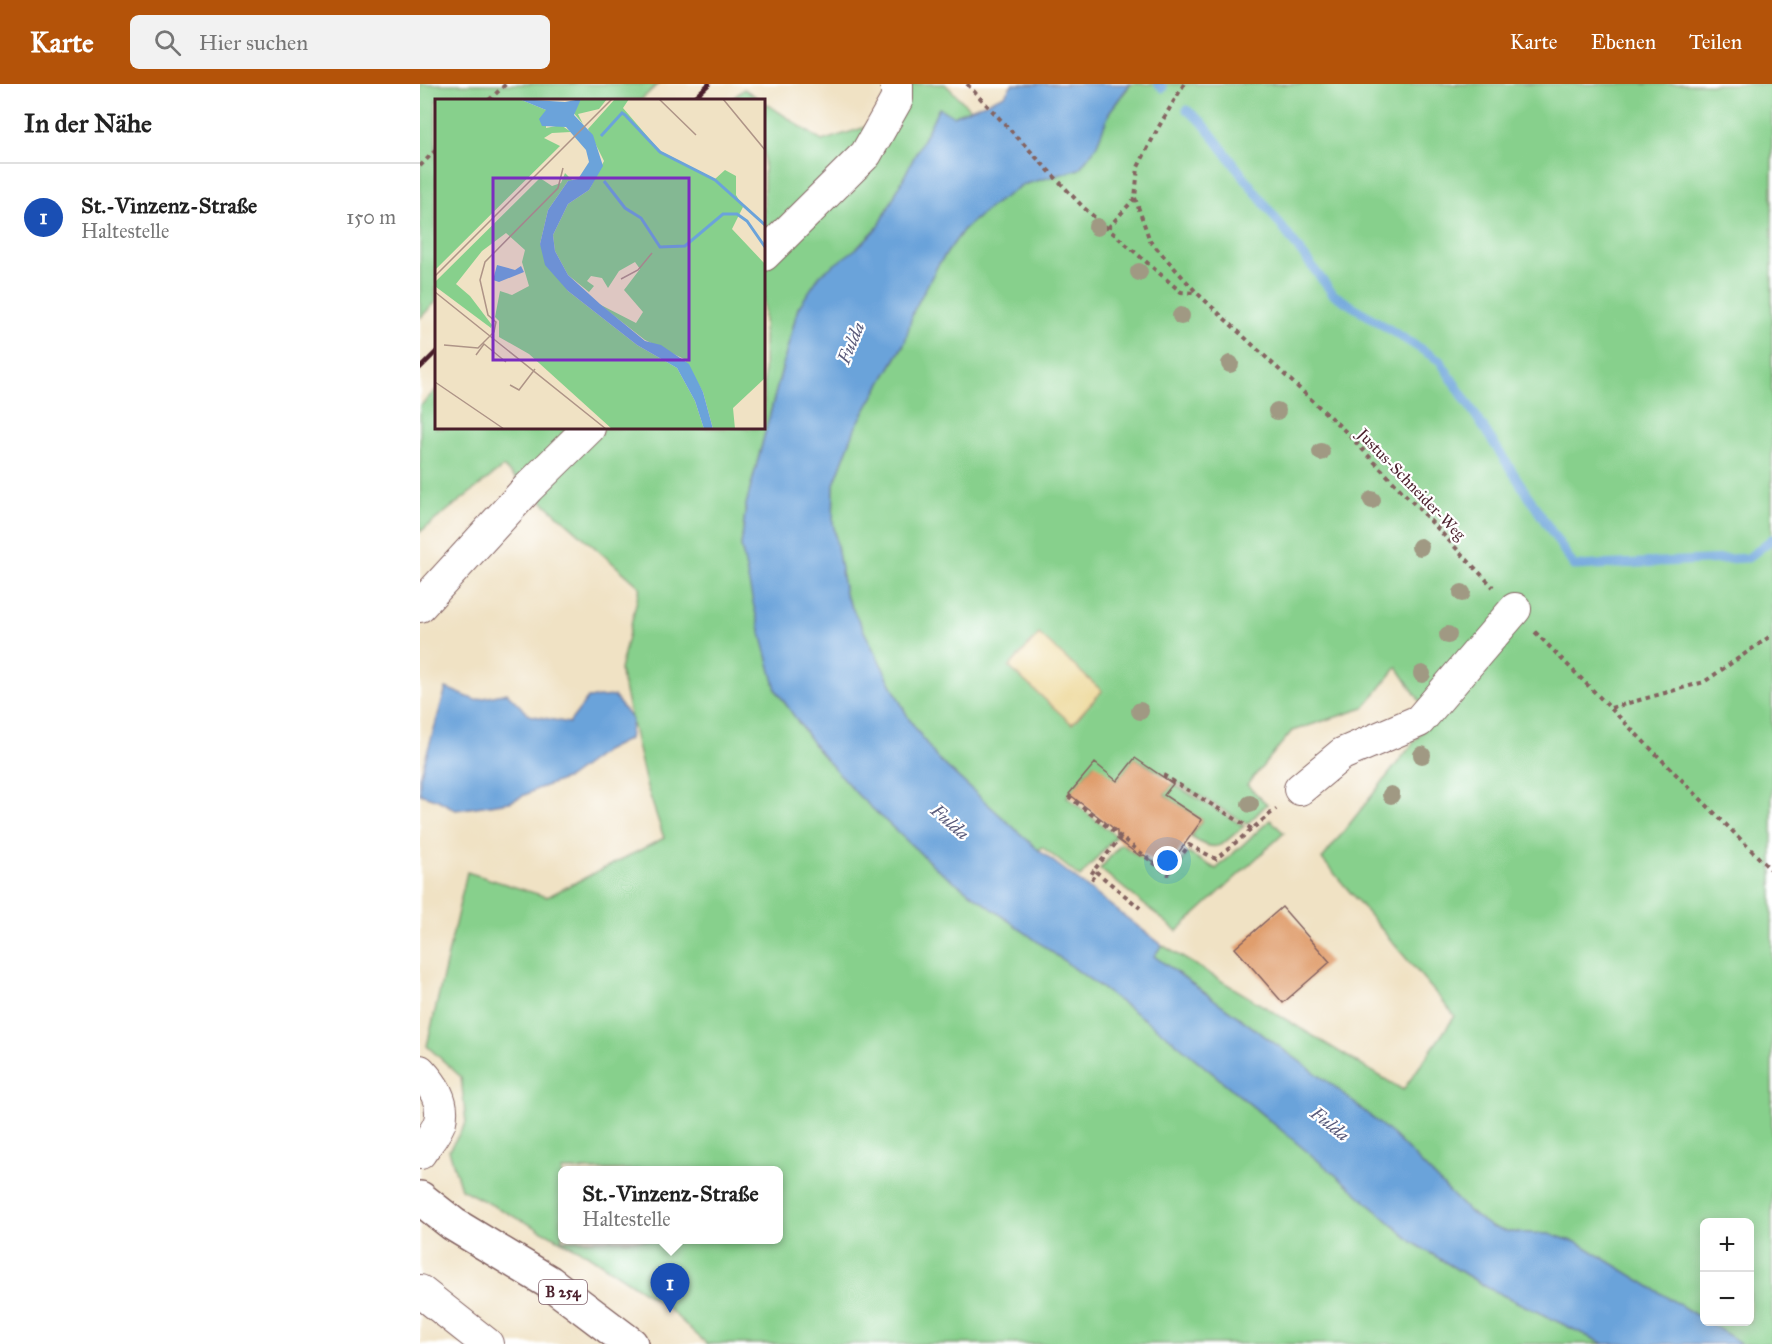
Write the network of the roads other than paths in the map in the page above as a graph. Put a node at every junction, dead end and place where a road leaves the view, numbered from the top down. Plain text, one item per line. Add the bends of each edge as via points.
1 (897, 84) edge
2 (765, 254) edge
3 (588, 429) edge
4 (420, 606) edge
5 (1515, 609) road end
6 (1300, 789) road end
7 (420, 1071) edge
8 (420, 1153) edge
9 (420, 1198) edge
10 (420, 1291) edge
11 (487, 1344) edge
12 (631, 1344) edge

1 - 2 lane via 897,99 866,154
3 - 4 lane
5 - 6 lane via 1419,721 1342,754
7 - 8 lane via 435,1086 440,1121
9 - 12 main road, B 254 via 453,1224 549,1282
10 - 11 lane

